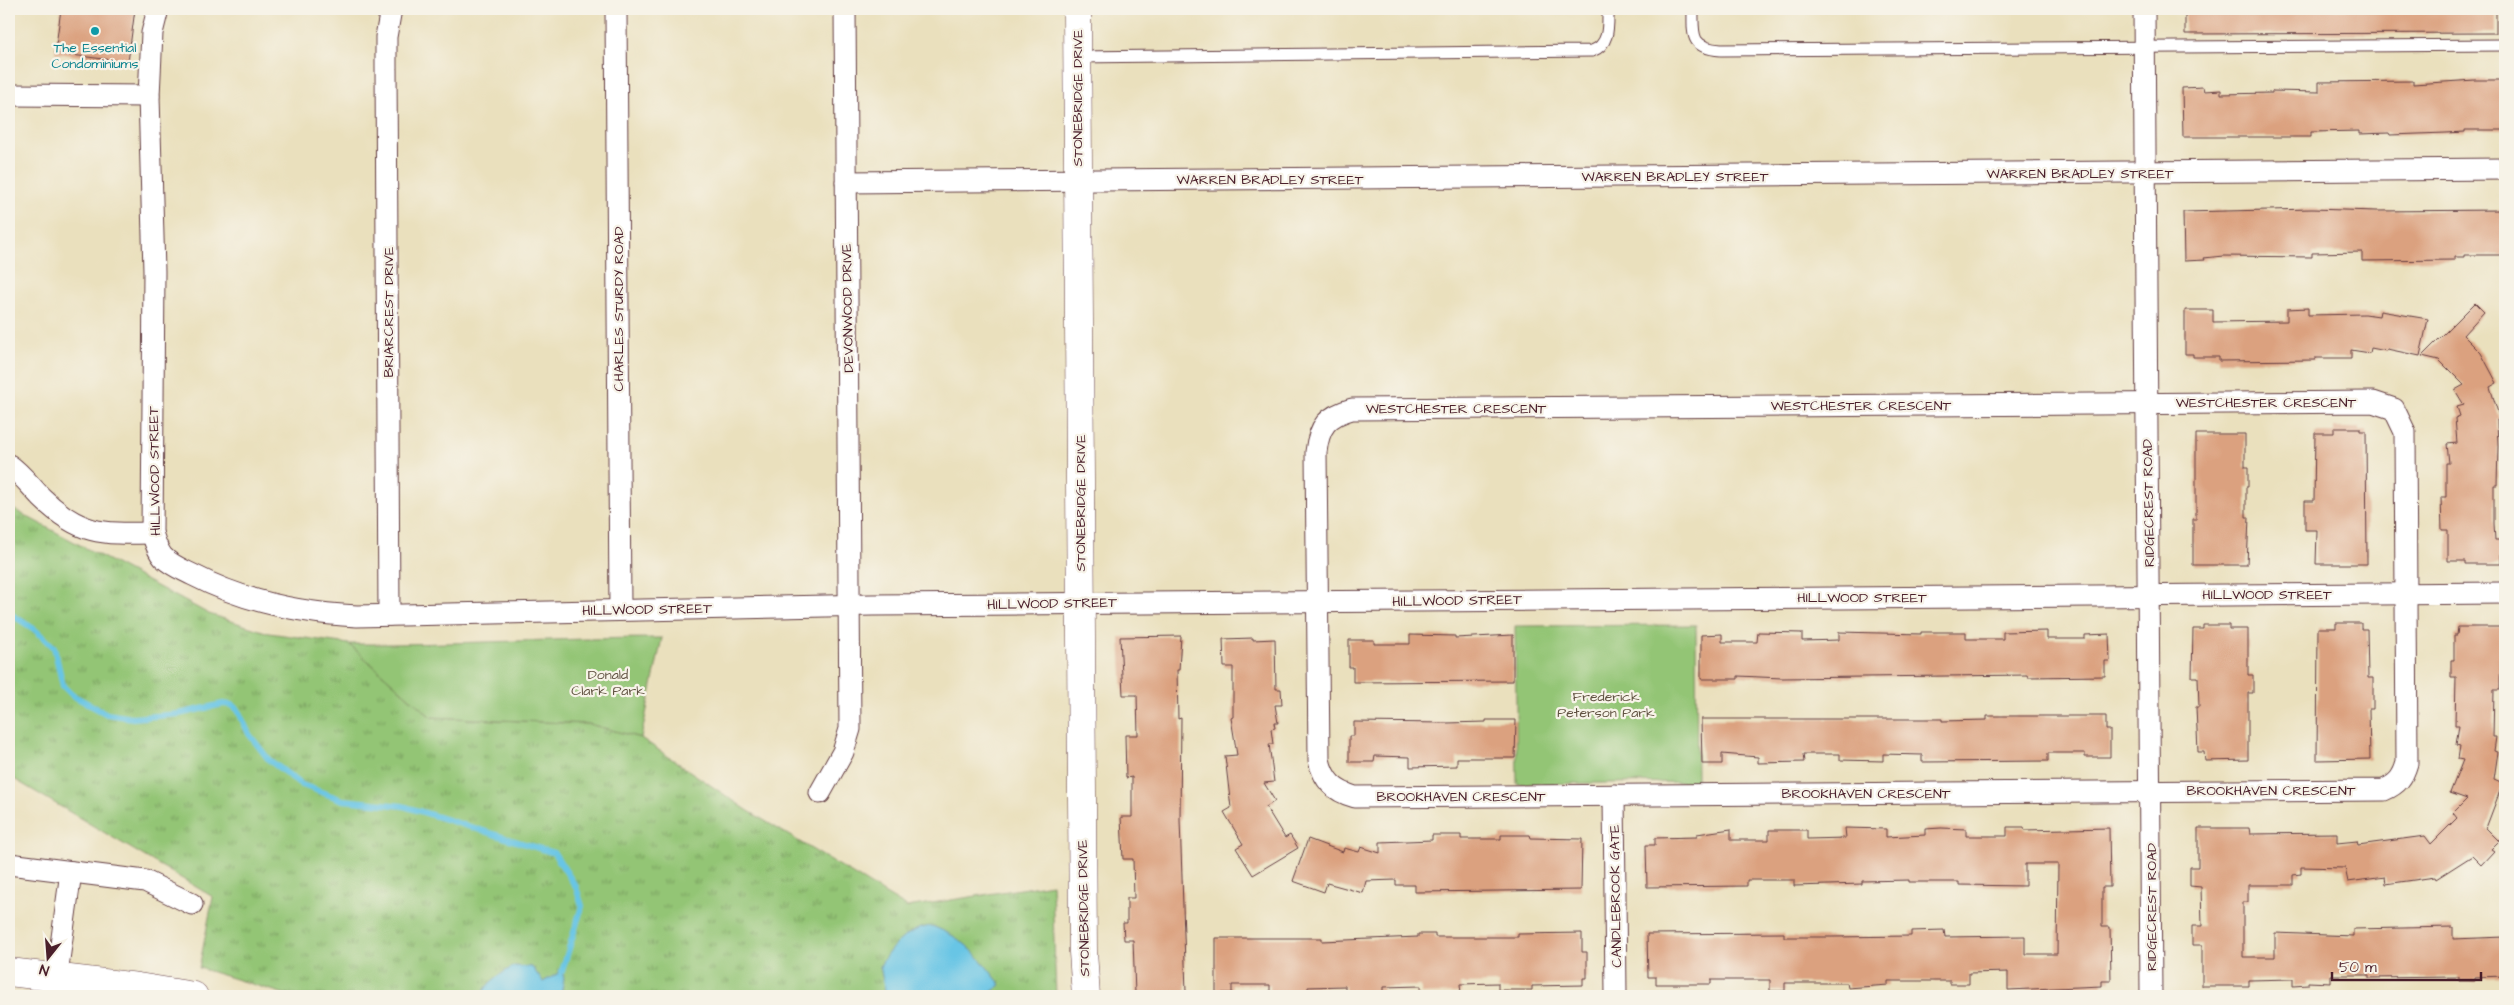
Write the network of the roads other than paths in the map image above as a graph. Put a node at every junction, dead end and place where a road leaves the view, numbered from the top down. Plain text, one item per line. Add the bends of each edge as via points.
1 (158, 9) edge
2 (391, 9) edge
3 (616, 9) edge
4 (845, 9) edge
5 (1077, 9) edge
6 (1608, 9) edge
7 (1693, 9) edge
8 (2144, 9) edge
9 (2505, 44) edge
10 (2144, 48) junction
11 (1077, 56) junction
12 (9, 95) edge
13 (149, 96) junction
14 (2505, 169) edge
15 (2145, 173) junction
16 (1078, 180) junction
17 (846, 182) junction
18 (2146, 403) junction
19 (9, 465) edge
20 (152, 533) junction
21 (2406, 593) junction
22 (2505, 593) edge
23 (2149, 595) junction
24 (1318, 602) junction
25 (1081, 603) junction
26 (850, 606) junction
27 (620, 609) junction
28 (389, 615) junction
29 (2150, 791) junction
30 (820, 793) dead end
31 (1614, 795) junction
32 (9, 864) edge
33 (71, 872) junction
34 (192, 904) dead end
35 (9, 972) edge
36 (56, 987) edge
37 (194, 996) edge
38 (1086, 996) edge
39 (1616, 996) edge
40 (2151, 996) edge

1 - 13 street, HILLWOOD STREET via 152,32
2 - 28 street, BRIARCREST DRIVE via 386,37
3 - 27 street, CHARLES STURDY ROAD
4 - 17 street, DEVONWOOD DRIVE
5 - 11 street, STONEBRIDGE DRIVE
6 - 11 lane via 1606,38 1602,46 1592,51
7 - 10 lane via 1693,36 1709,49
8 - 10 street, RIDGECREST ROAD
9 - 10 lane
10 - 15 street, RIDGECREST ROAD
11 - 16 street, STONEBRIDGE DRIVE
12 - 13 street
13 - 20 street, HILLWOOD STREET via 154,271
14 - 15 street, WARREN BRADLEY STREET
15 - 16 street, WARREN BRADLEY STREET
15 - 18 street, RIDGECREST ROAD
16 - 17 street, WARREN BRADLEY STREET
16 - 25 street, STONEBRIDGE DRIVE
17 - 26 street, DEVONWOOD DRIVE
18 - 21 street, WESTCHESTER CRESCENT via 2373,402 2394,409 2405,432
18 - 23 street, RIDGECREST ROAD
18 - 24 street, WESTCHESTER CRESCENT via 1352,409 1334,414 1323,426 1318,439
19 - 20 street via 43,498 92,532
20 - 28 street, HILLWOOD STREET via 156,547 173,566 228,592 270,605 320,614
21 - 22 street, HILLWOOD STREET
21 - 23 street, HILLWOOD STREET
21 - 29 street, BROOKHAVEN CRESCENT via 2407,763 2404,776 2394,786 2384,790
23 - 24 street, HILLWOOD STREET
23 - 29 street, RIDGECREST ROAD
24 - 25 street, HILLWOOD STREET
24 - 31 street, BROOKHAVEN CRESCENT via 1319,760 1322,774 1331,786 1355,796
25 - 26 street, HILLWOOD STREET
25 - 38 street, STONEBRIDGE DRIVE
26 - 27 street, HILLWOOD STREET
26 - 30 street, DEVONWOOD DRIVE via 850,730 843,752
27 - 28 street, HILLWOOD STREET
29 - 31 street, BROOKHAVEN CRESCENT
29 - 40 street, RIDGECREST ROAD
31 - 39 street, CANDLEBROOK GATE
32 - 33 street
33 - 34 street via 145,881
33 - 36 street
35 - 36 street
36 - 37 street

